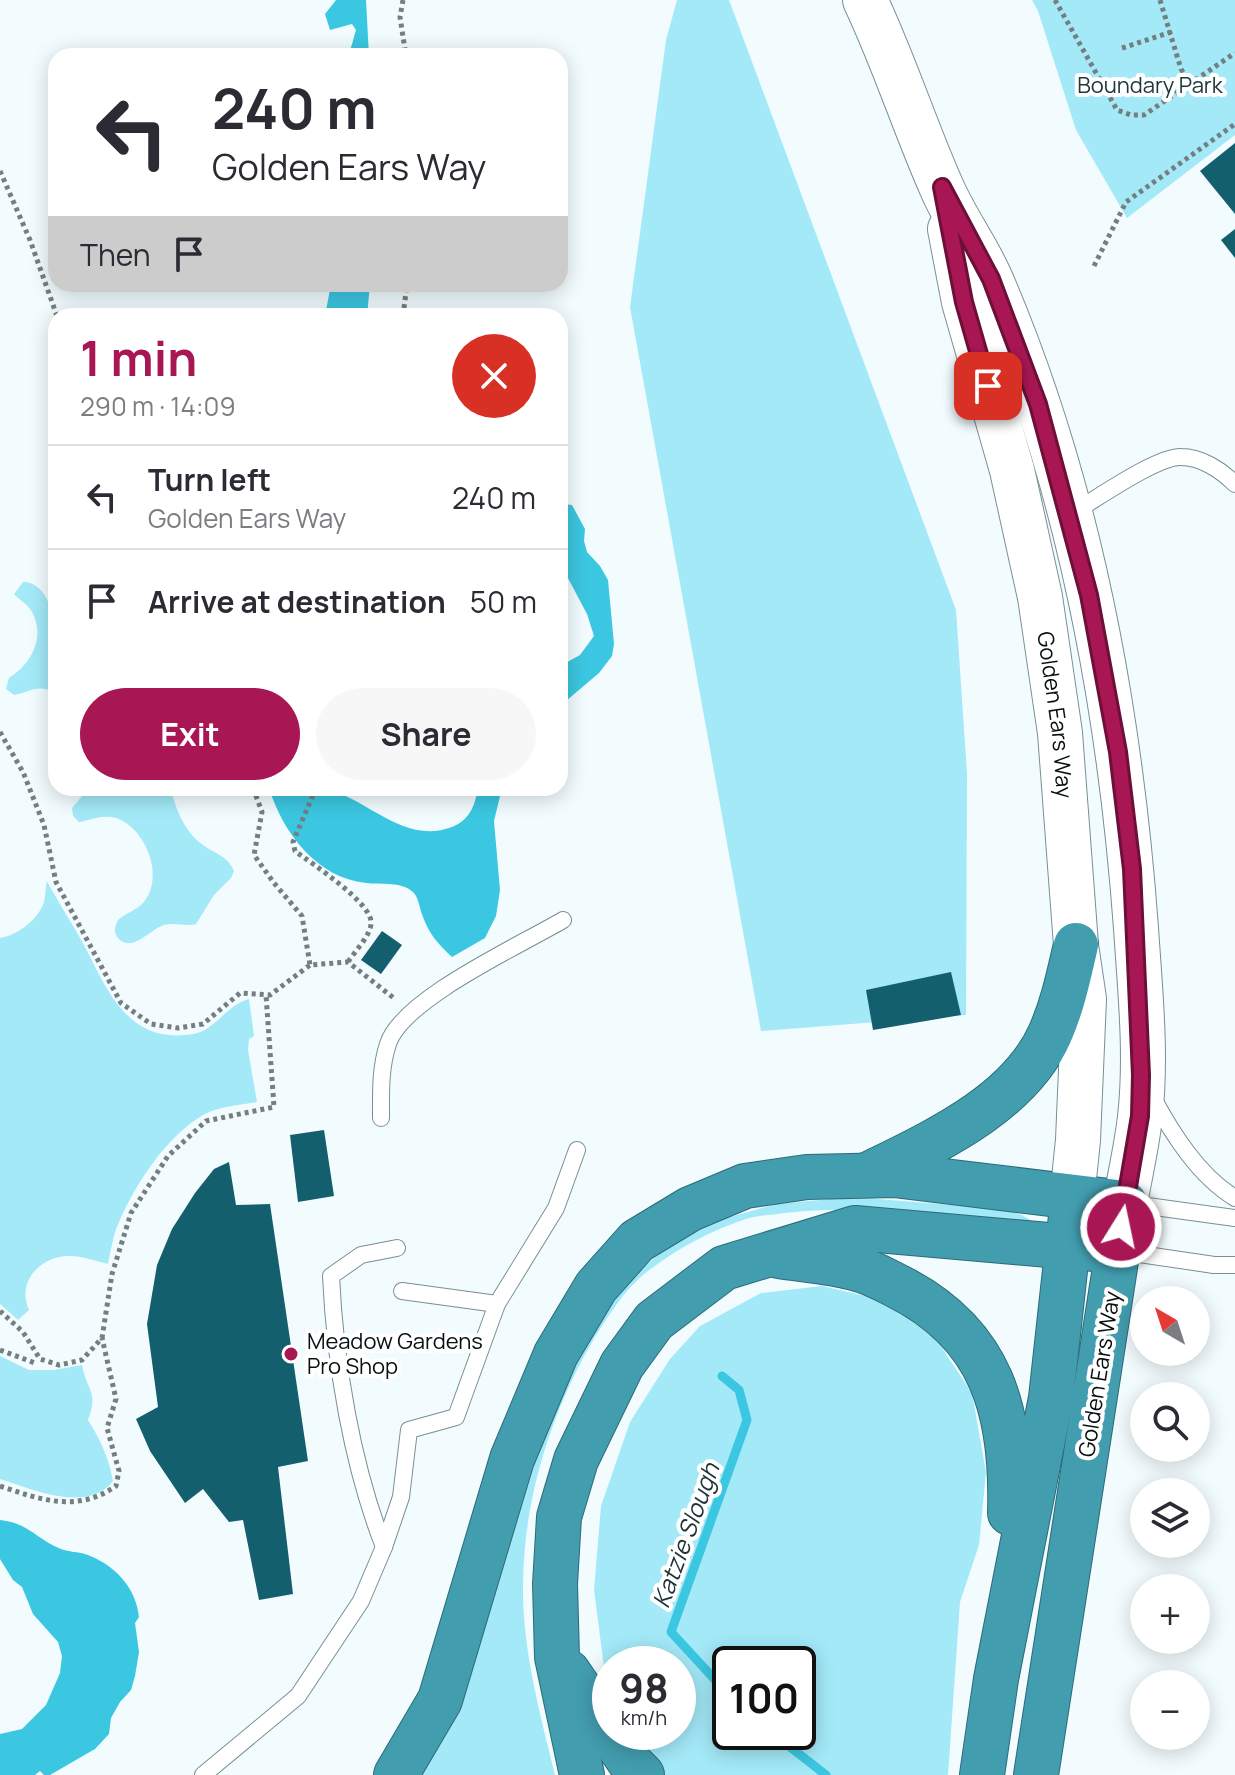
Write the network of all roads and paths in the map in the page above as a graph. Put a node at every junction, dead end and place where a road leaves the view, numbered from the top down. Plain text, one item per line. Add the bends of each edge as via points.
1 (403, 0) edge
2 (865, 0) edge
3 (1055, 0) edge
4 (1160, 0) edge
5 (1171, 32) junction
6 (405, 48) edge
7 (1122, 48) dead end
8 (1235, 53) edge
9 (1190, 83) junction
10 (1235, 124) edge
11 (0, 171) edge
12 (942, 187) junction
13 (1094, 266) dead end
14 (48, 291) edge
15 (1235, 484) edge
16 (1069, 515) junction
17 (0, 732) edge
18 (256, 796) edge
19 (313, 796) edge
20 (563, 920) dead end
21 (1076, 945) junction
22 (348, 962) junction
23 (310, 965) junction
24 (266, 995) junction
25 (411, 1012) junction
26 (1141, 1075) junction
27 (381, 1118) dead end
28 (577, 1150) dead end
29 (866, 1175) junction
30 (1072, 1198) junction
31 (1235, 1198) edge
32 (1125, 1203) junction
33 (1235, 1218) edge
34 (1070, 1245) junction
35 (397, 1248) dead end
36 (1117, 1251) junction
37 (766, 1253) junction
38 (1235, 1265) edge
39 (402, 1291) dead end
40 (497, 1304) junction
41 (0, 1311) edge
42 (6, 1316) junction
43 (0, 1324) edge
44 (102, 1338) junction
45 (0, 1350) edge
46 (35, 1363) dead end
47 (0, 1486) edge
48 (384, 1547) junction
49 (557, 1657) junction
50 (996, 1679) junction
51 (203, 1775) edge
52 (396, 1775) edge
53 (582, 1775) edge
54 (642, 1775) edge
55 (982, 1775) edge
56 (1036, 1775) edge

1 - 6 path
2 - 12 main road, Golden Ears Way
3 - 9 path via 1117,110 1144,115
4 - 5 path
5 - 7 path
5 - 9 path
8 - 9 path
10 - 13 path via 1126,202
11 - 14 path
12 - 16 main road, Golden Ears Way via 991,279 1038,404
12 - 21 main road, Golden Ears Way via 964,302 1012,470 1040,597 1060,733
15 - 16 lane via 1207,464 1179,456
16 - 26 main road, Golden Ears Way via 1118,752 1132,869
17 - 24 path via 44,825 56,882 121,1003 151,1024 178,1028 203,1024 240,993
18 - 23 path via 262,812 254,855 302,916
19 - 22 path via 293,842 295,851 339,884 371,919
20 - 25 lane via 442,988
21 - 29 highway via 1050,1035 1012,1086 954,1129
21 - 30 main road, Golden Ears Way via 1084,999
22 - 23 path
22 - 25 path
23 - 24 path
24 - 44 path via 274,1107 206,1121 168,1156 131,1213 112,1274
25 - 27 lane via 388,1041 380,1080
26 - 31 lane via 1185,1149
26 - 32 main road, Golden Ears Way via 1140,1116
28 - 40 lane via 556,1208
29 - 30 highway
29 - 52 highway via 745,1186 690,1209 637,1241 596,1287 556,1354 518,1446 440,1700
30 - 32 highway
30 - 34 highway, Golden Ears Way
32 - 33 lane
32 - 36 highway, Golden Ears Way
34 - 36 highway
34 - 37 highway via 855,1228
34 - 50 highway, Golden Ears Way via 1051,1398
35 - 48 lane via 361,1255 331,1276 354,1450
36 - 38 lane
36 - 56 highway, Golden Ears Way
37 - 49 highway via 724,1268 681,1298 654,1321 622,1365 576,1460 559,1517
37 - 50 highway via 859,1269 922,1298 957,1327 981,1359 1000,1400 1009,1440 1010,1538
39 - 40 lane
40 - 48 lane via 456,1417 409,1430 401,1497
41 - 42 path
42 - 43 path
42 - 44 path via 40,1359 59,1365 82,1360
44 - 47 path via 116,1399 107,1428 119,1471 116,1486 98,1499 58,1502
45 - 46 path
48 - 51 lane via 361,1601 298,1696
49 - 53 highway
49 - 54 highway
50 - 55 highway, Golden Ears Way

